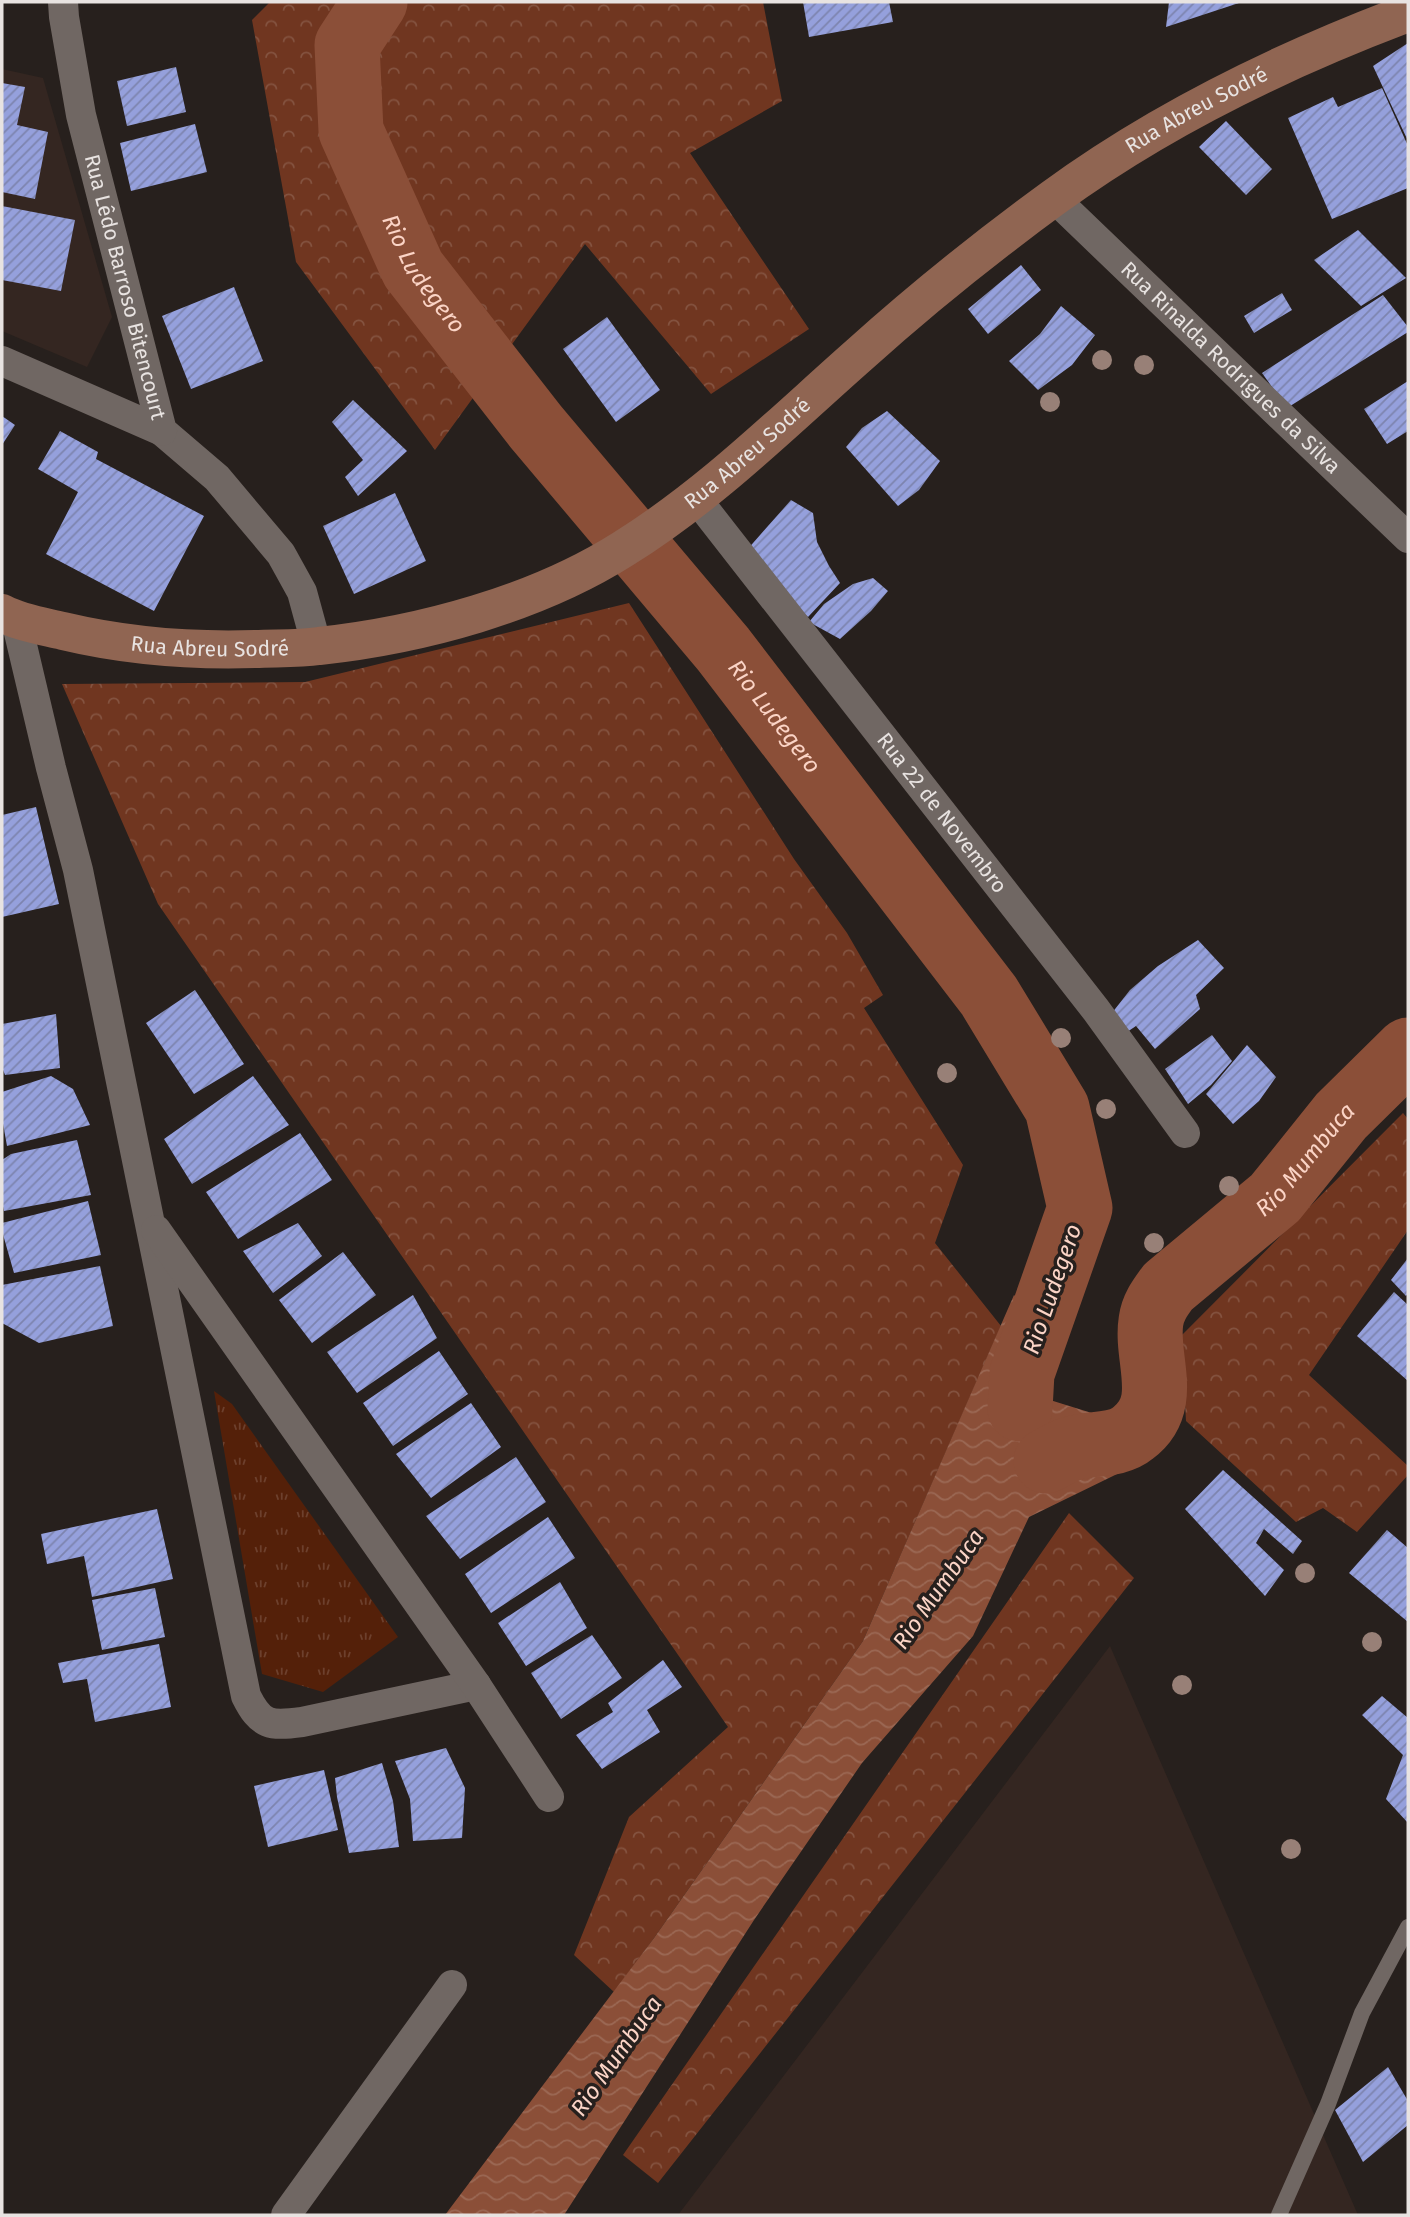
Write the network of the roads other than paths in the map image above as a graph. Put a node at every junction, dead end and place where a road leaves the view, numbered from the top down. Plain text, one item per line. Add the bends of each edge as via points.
1 (63, 2) edge
2 (1408, 13) edge
3 (1054, 198) junction
4 (2, 361) edge
5 (162, 431) junction
6 (695, 497) junction
7 (1408, 538) edge
8 (9, 617) edge
9 (317, 647) junction
10 (1185, 1133) dead end
11 (150, 1222) junction
12 (477, 1685) junction
13 (549, 1797) dead end
14 (1408, 1927) edge
15 (452, 1985) dead end
16 (286, 2215) edge
17 (1279, 2215) edge

1 - 5 street, Rua Lêdo Barroso Bitencourt via 81,115
2 - 3 main road, Rua Abreu Sodré via 1241,84 1151,133
3 - 6 main road, Rua Abreu Sodré via 928,296
3 - 7 street, Rua Rinalda Rodrigues da Silva
4 - 5 street
5 - 9 street, Rua Lêdo Barroso Bitencourt via 217,478 281,554 302,592
6 - 9 main road, Rua Abreu Sodré via 623,549 562,582 478,613
6 - 10 street, Rua 22 de Novembro via 1097,1010
8 - 9 main road, Rua Abreu Sodré via 107,641 192,650
8 - 11 street via 78,870
11 - 12 street
11 - 12 street via 246,1696 255,1714 278,1725 302,1723
12 - 13 street
14 - 17 lane via 1362,2013
15 - 16 street

